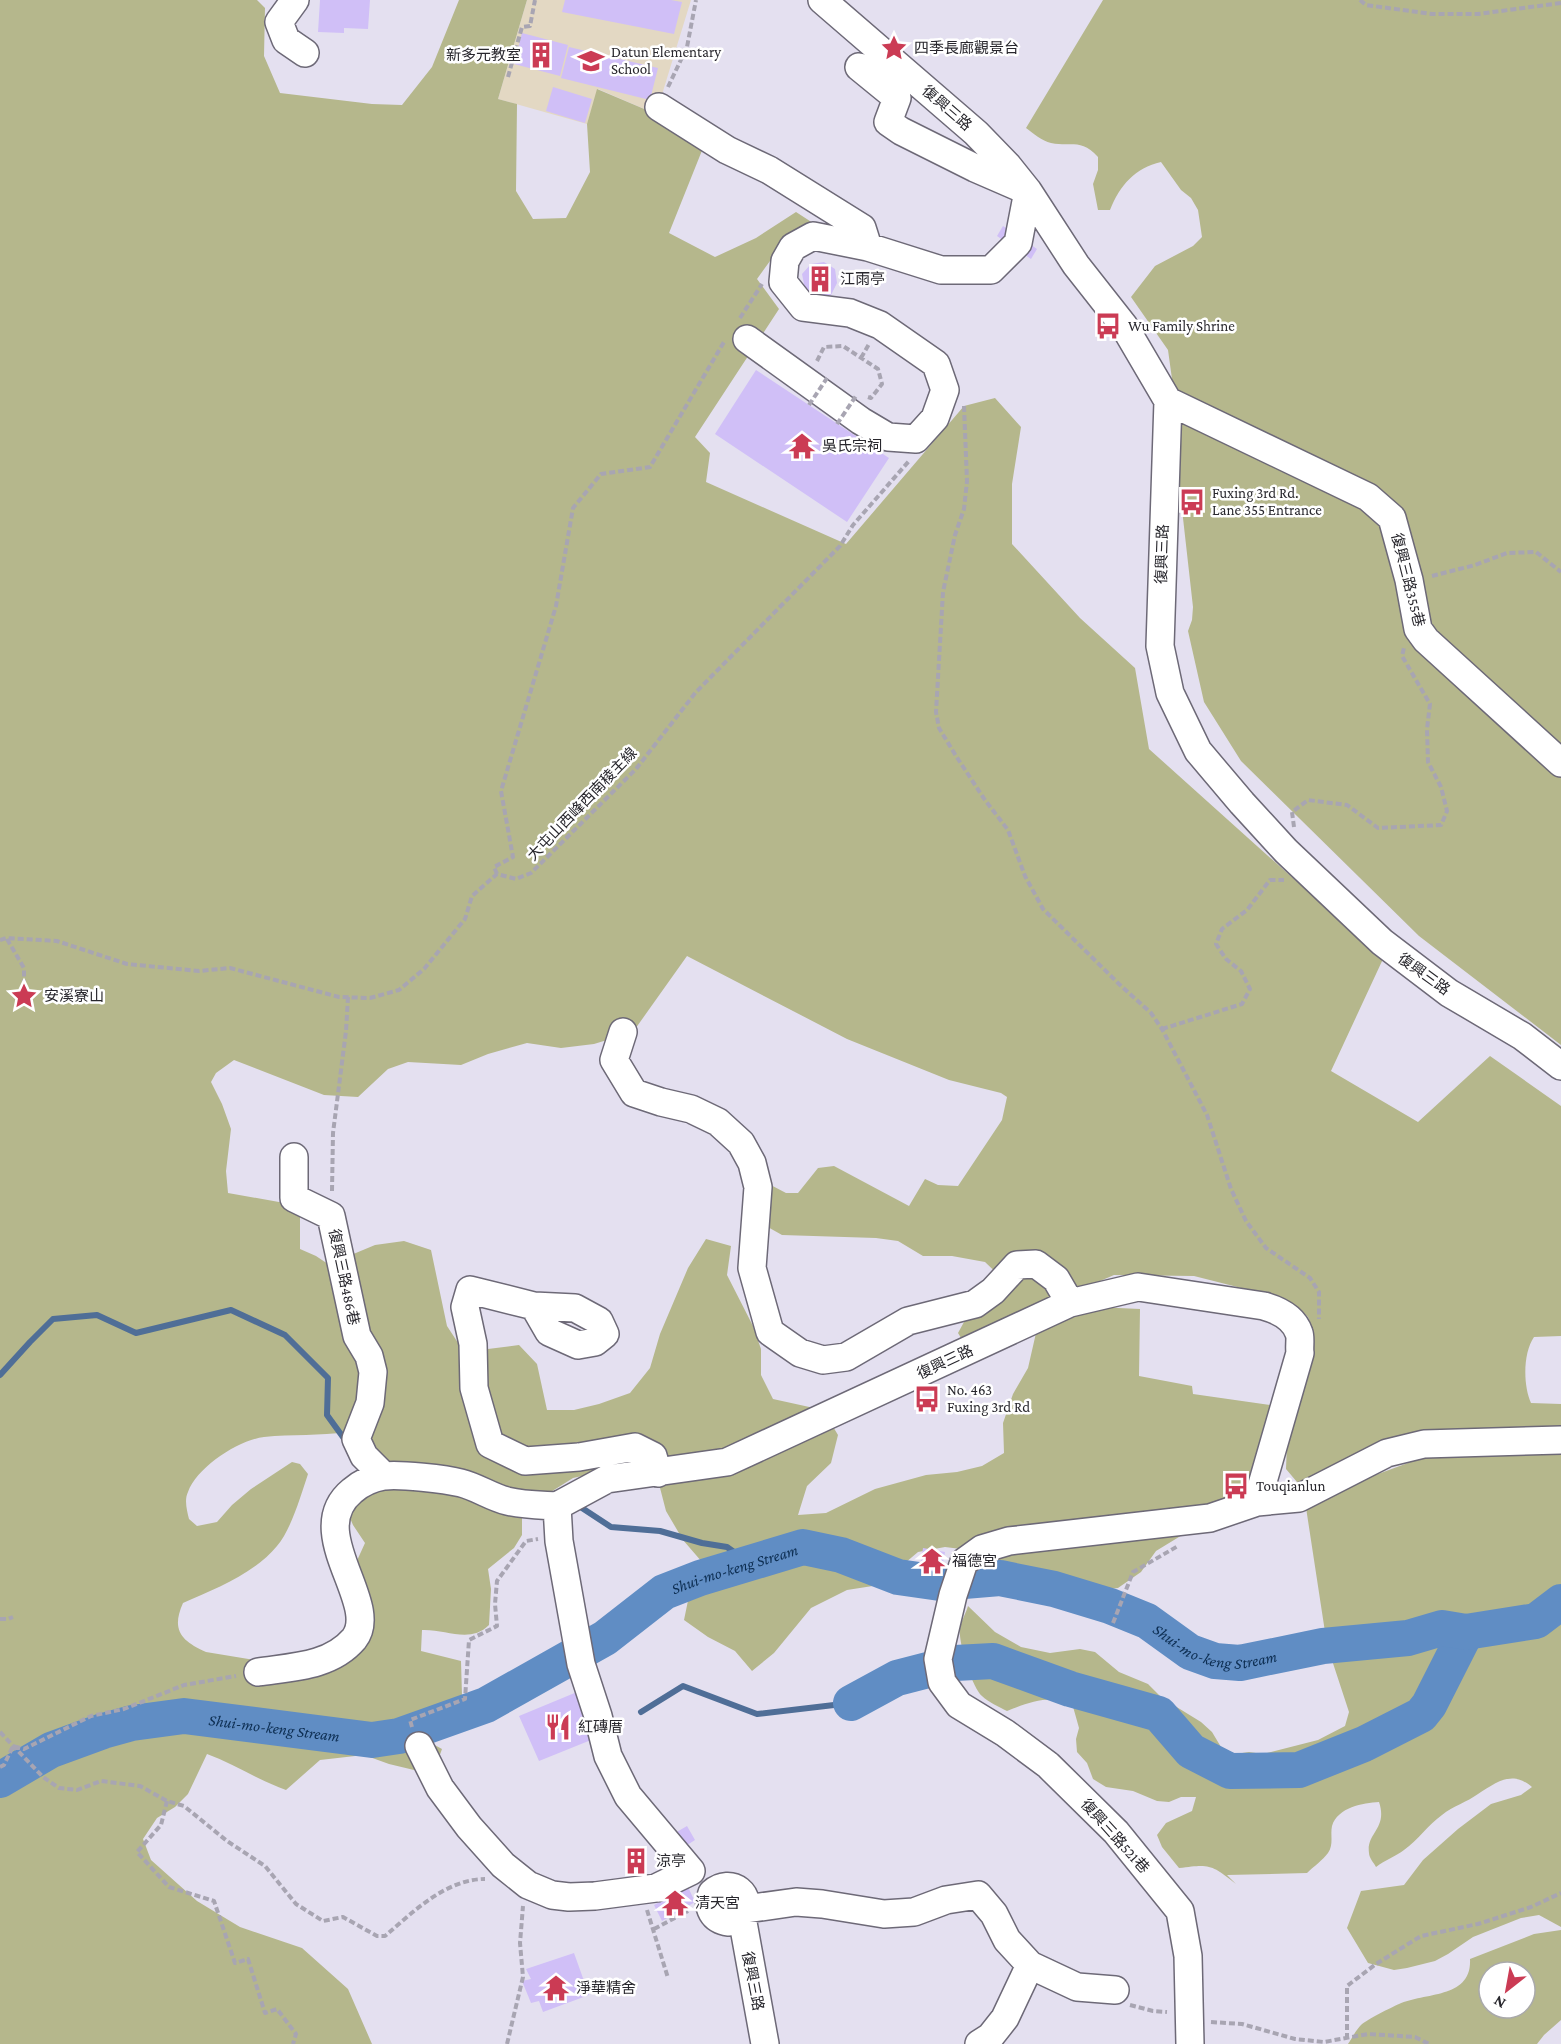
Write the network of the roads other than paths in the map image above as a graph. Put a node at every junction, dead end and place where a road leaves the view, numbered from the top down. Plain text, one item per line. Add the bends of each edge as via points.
1 (295, 0) edge
2 (822, 0) edge
3 (305, 52) dead end
4 (859, 68) dead end
5 (659, 107) road end
6 (1028, 192) junction
7 (868, 247) junction
8 (737, 332) road end
9 (1168, 400) junction
10 (1561, 763) edge
11 (623, 1032) dead end
12 (1561, 1066) edge
13 (294, 1157) dead end
14 (1070, 1303) junction
15 (534, 1306) dead end
16 (1561, 1440) edge
17 (378, 1470) junction
18 (658, 1473) junction
19 (1257, 1502) junction
20 (557, 1506) junction
21 (258, 1672) road end
22 (419, 1746) dead end
23 (709, 1899) road end
24 (744, 1913) junction
25 (1030, 1965) junction
26 (1114, 1990) road end
27 (988, 2042) edge
28 (765, 2044) edge
29 (1190, 2044) edge

1 - 3 street via 279,22 286,40
2 - 6 street, 復興三路 via 976,133
4 - 6 street via 897,98 888,122
5 - 7 street via 862,228
6 - 7 street via 1018,243 991,270 941,270
6 - 9 street, 復興三路 via 1076,265 1124,326
7 - 8 street via 813,236 793,247 785,261 783,282 803,308 850,313 880,325 936,364 945,390 935,418 916,439 888,437 861,421
9 - 10 street, 復興三路355巷 via 1368,497 1392,518 1418,630
9 - 12 street, 復興三路 via 1160,646 1170,693 1198,751 1286,850 1390,949
11 - 14 street via 614,1060 634,1093 691,1109 718,1122 741,1143 752,1163 758,1187 752,1268 770,1332 800,1353 823,1360 846,1357 908,1321 975,1304 1017,1265 1036,1264 1056,1279
13 - 17 street, 復興三路486巷 via 294,1198 331,1216 357,1336 369,1356 373,1372 370,1403 356,1439
14 - 18 street, 復興三路 via 727,1462
14 - 19 street, 復興三路 via 1138,1287 1264,1306 1278,1310 1290,1320 1299,1333 1300,1353
15 - 18 street via 470,1290 465,1307 473,1344 474,1388 490,1444 525,1461 635,1447 653,1456
16 - 19 street via 1424,1444 1387,1453 1299,1498
17 - 20 street via 461,1483 507,1502
17 - 21 street via 342,1498 334,1521 360,1623 355,1638 315,1664
18 - 20 street, 復興三路 via 607,1479
19 - 29 street, 復興三路521巷 via 1210,1518 1009,1542 982,1549 964,1562 940,1670 960,1704 1048,1765 1116,1832 1180,1911 1188,1956
20 - 22 street via 559,1540 579,1654 608,1756 627,1796 691,1871 656,1888 595,1896 552,1895 528,1885 503,1865 469,1827 440,1788
23 - 24 street, 復興三路 via 719,1887 731,1886 744,1898
24 - 25 street via 796,1902 884,1914 914,1912 978,1894 1007,1940
24 - 28 street, 復興三路
25 - 26 street via 1077,1987
25 - 27 street via 1005,2018

